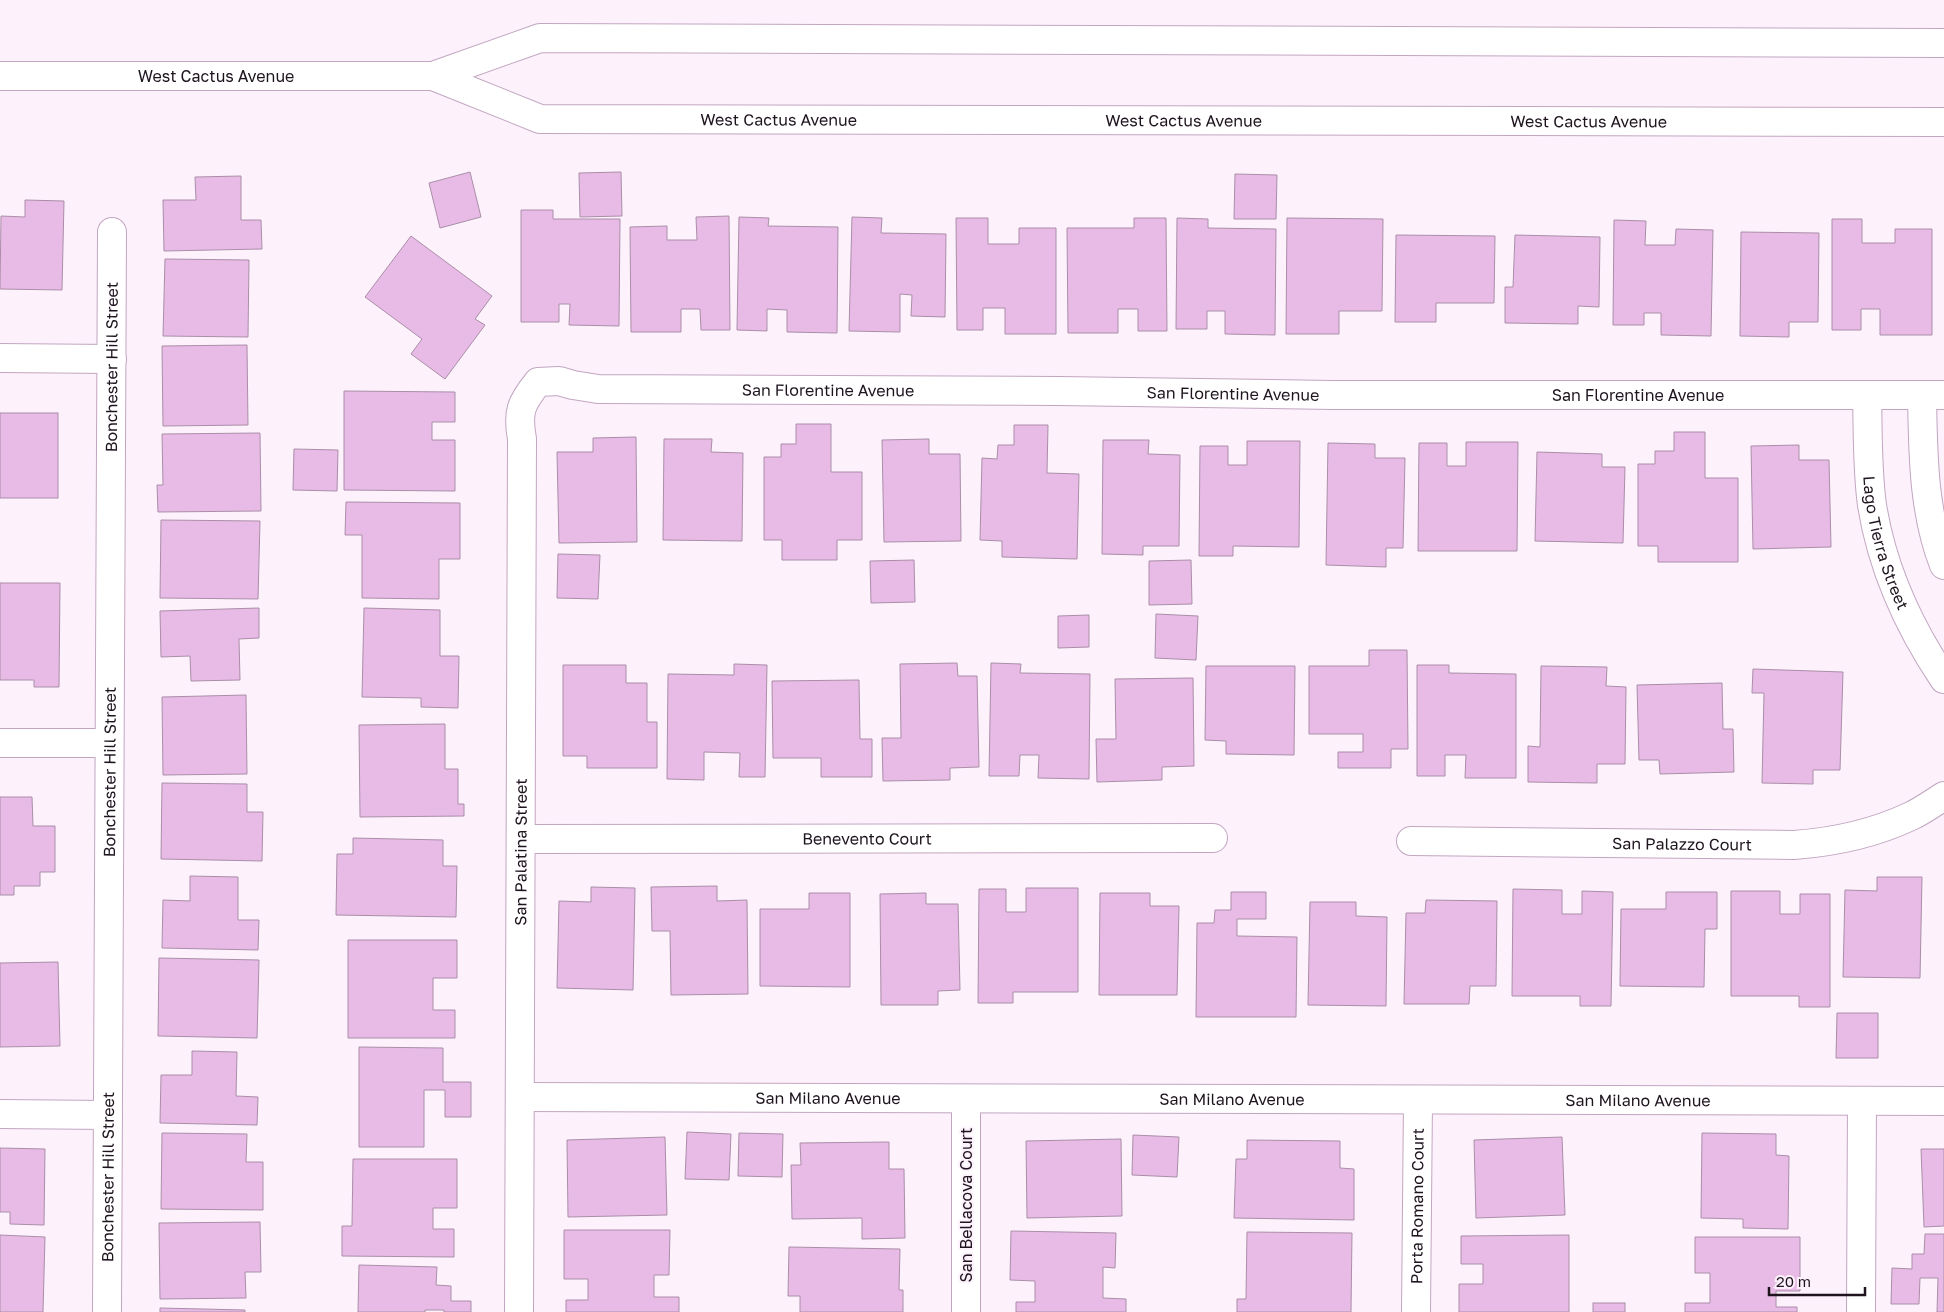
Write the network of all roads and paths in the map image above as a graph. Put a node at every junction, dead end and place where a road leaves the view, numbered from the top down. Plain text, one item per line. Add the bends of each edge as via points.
1 (1944, 43) edge
2 (0, 76) edge
3 (433, 76) junction
4 (1944, 122) edge
5 (112, 232) dead end
6 (0, 358) edge
7 (112, 359) junction
8 (529, 394) joint
9 (1867, 395) junction
10 (1933, 395) edge
11 (1944, 565) edge
12 (1944, 679) edge
13 (0, 743) edge
14 (109, 743) junction
15 (1944, 796) edge
16 (1213, 838) dead end
17 (521, 839) junction
18 (1411, 841) dead end
19 (520, 1097) junction
20 (966, 1099) junction
21 (1418, 1100) junction
22 (1862, 1101) junction
23 (1944, 1101) edge
24 (0, 1114) edge
25 (108, 1115) junction
26 (107, 1312) edge
27 (519, 1312) edge
28 (966, 1312) edge
29 (1416, 1312) edge
30 (1861, 1312) edge

1 - 3 street, West Cactus Avenue via 540,38
2 - 3 street, West Cactus Avenue
3 - 4 street, West Cactus Avenue via 540,119
5 - 7 street, Bonchester Hill Street
6 - 7 street
7 - 14 street, Bonchester Hill Street
8 - 9 street, San Florentine Avenue via 538,382 559,381 573,386 608,389 1333,395
8 - 17 street, San Palatina Street via 518,420 522,438
9 - 10 street, San Florentine Avenue
9 - 12 street, Lago Tierra Street via 1872,506 1885,563 1908,619
10 - 11 street via 1924,476 1938,550
13 - 14 street
14 - 25 street, Bonchester Hill Street
15 - 18 street, San Palazzo Court via 1912,816 1874,832 1829,842 1794,845
16 - 17 street, Benevento Court
17 - 19 street, San Palatina Street
19 - 20 street, San Milano Avenue
19 - 27 street, San Palatina Street
20 - 21 street, San Milano Avenue
20 - 28 street, San Bellacova Court
21 - 22 street, San Milano Avenue
21 - 29 street, Porta Romano Court
22 - 23 street, San Milano Avenue
22 - 30 street
24 - 25 street
25 - 26 street, Bonchester Hill Street

